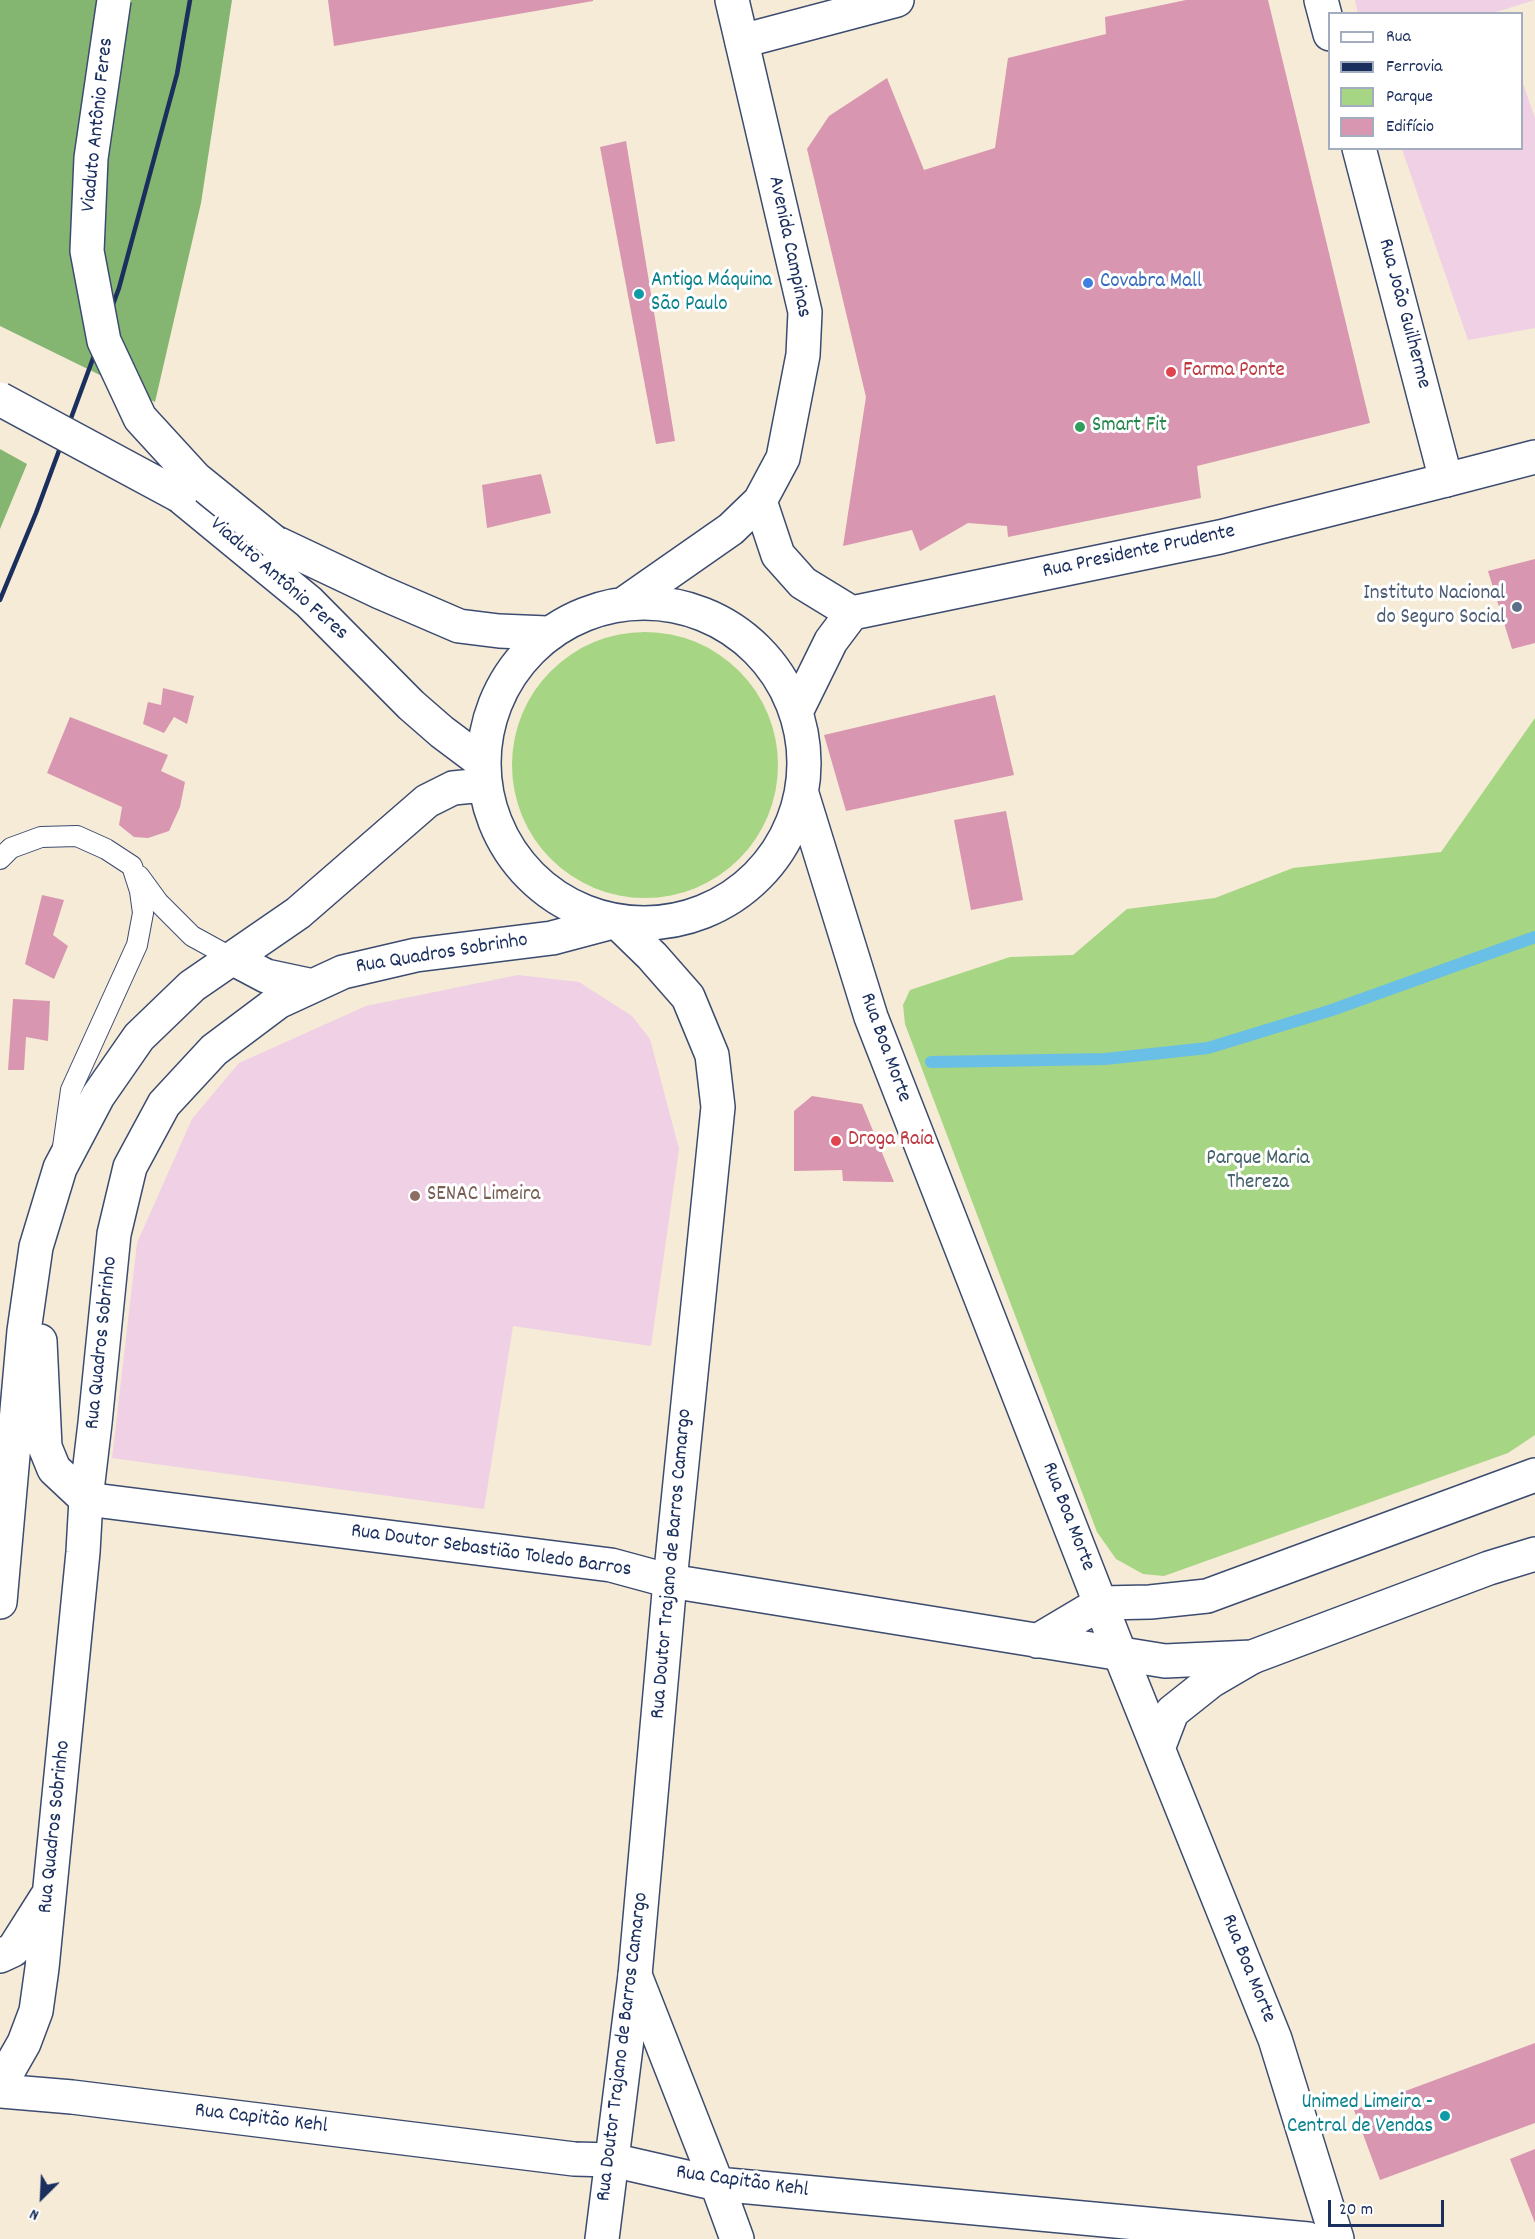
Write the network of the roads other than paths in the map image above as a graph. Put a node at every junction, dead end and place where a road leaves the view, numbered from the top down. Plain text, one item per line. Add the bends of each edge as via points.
1 (114, 0) edge
2 (732, 0) edge
3 (897, 0) edge
4 (1321, 0) edge
5 (1328, 30) edge
6 (742, 41) junction
7 (1360, 150) edge
8 (0, 399) edge
9 (1535, 457) edge
10 (1446, 480) junction
11 (180, 496) junction
12 (760, 501) junction
13 (274, 542) junction
14 (625, 603) junction
15 (852, 614) junction
16 (547, 633) junction
17 (796, 712) junction
18 (483, 774) junction
19 (802, 794) junction
20 (0, 859) edge
21 (132, 866) junction
22 (616, 921) junction
23 (231, 958) junction
24 (313, 986) junction
25 (60, 1168) junction
26 (36, 1247) junction
27 (1535, 1475) edge
28 (86, 1498) junction
29 (1535, 1554) edge
30 (670, 1581) junction
31 (0, 1602) edge
32 (1101, 1604) junction
33 (1037, 1641) junction
34 (1120, 1654) junction
35 (1252, 1658) junction
36 (1159, 1746) junction
37 (50, 1892) junction
38 (0, 1956) edge
39 (635, 1975) junction
40 (0, 2085) edge
41 (0, 2091) edge
42 (612, 2160) junction
43 (717, 2184) junction
44 (602, 2239) edge
45 (737, 2239) edge
46 (1308, 2239) edge
47 (1337, 2239) edge

1 - 13 main road, Viaduto Antônio Feres, bridge via 91,158 87,251 104,341 140,418 195,478
2 - 6 main road, Avenida Campinas
3 - 6 main road
4 - 5 main road
6 - 12 main road, Avenida Campinas via 805,312 803,355 783,458
7 - 10 main road, Rua João Guilherme
8 - 11 main road, Viaduto Antônio Feres, bridge
9 - 10 main road, Rua Presidente Prudente
10 - 15 main road, Rua Presidente Prudente via 1220,537
11 - 13 main road, Viaduto Antônio Feres, bridge
11 - 18 main road, Viaduto Antônio Feres via 309,602
12 - 14 main road, Avenida Campinas via 730,530
12 - 15 main road via 778,555 803,584
13 - 16 main road, Viaduto Antônio Feres via 459,626
14 - 16 main road via 584,613
14 - 17 main road via 668,604 711,616 748,640 777,673
15 - 17 main road via 831,641
16 - 18 main road via 512,669 490,713
17 - 19 main road via 805,753
18 - 22 main road via 494,822 513,856 539,885 572,906
18 - 23 main road via 427,801 298,913
19 - 22 main road via 789,833 766,867 735,895 698,914 658,923
19 - 32 main road, Rua Boa Morte via 870,1017
20 - 21 lane via 11,848 41,837 77,836
21 - 23 lane via 158,902 192,936
21 - 25 lane via 143,913 137,945 71,1090
22 - 24 main road, Rua Quadros Sobrinho via 552,938 416,955 343,972
22 - 30 main road, Rua Doutor Trajano de Barros Camargo via 688,997 712,1055 718,1107
23 - 24 main road via 266,976
23 - 25 main road via 192,986 139,1037 98,1096
24 - 28 main road, Rua Quadros Sobrinho via 278,1002 214,1050 164,1104 130,1167 114,1234
25 - 26 main road
26 - 28 main road via 45,1447 54,1469
26 - 31 main road via 24,1331
27 - 32 main road via 1207,1596
28 - 30 main road, Rua Doutor Sebastião Toledo Barros via 611,1565
28 - 37 main road, Rua Quadros Sobrinho
29 - 35 main road
30 - 33 main road, Rua Doutor Sebastião Toledo Barros
30 - 39 main road, Rua Doutor Trajano de Barros Camargo
32 - 33 main road
32 - 34 main road, Rua Boa Morte
33 - 34 main road, Rua Doutor Sebastião Toledo Barros
34 - 35 main road, Rua Doutor Sebastião Toledo Barros via 1166,1661
34 - 36 main road, Rua Boa Morte
35 - 36 main road via 1211,1681 1172,1712
36 - 47 main road, Rua Boa Morte via 1275,2039
37 - 38 main road via 13,1950
37 - 40 main road, Rua Quadros Sobrinho via 36,2011 24,2043
39 - 42 main road, Rua Doutor Trajano de Barros Camargo
39 - 43 main road
41 - 42 main road, Rua Capitão Kehl via 574,2159
42 - 43 main road, Rua Capitão Kehl
42 - 44 main road, Rua Doutor Trajano de Barros Camargo
43 - 45 main road
43 - 46 main road, Rua Capitão Kehl

